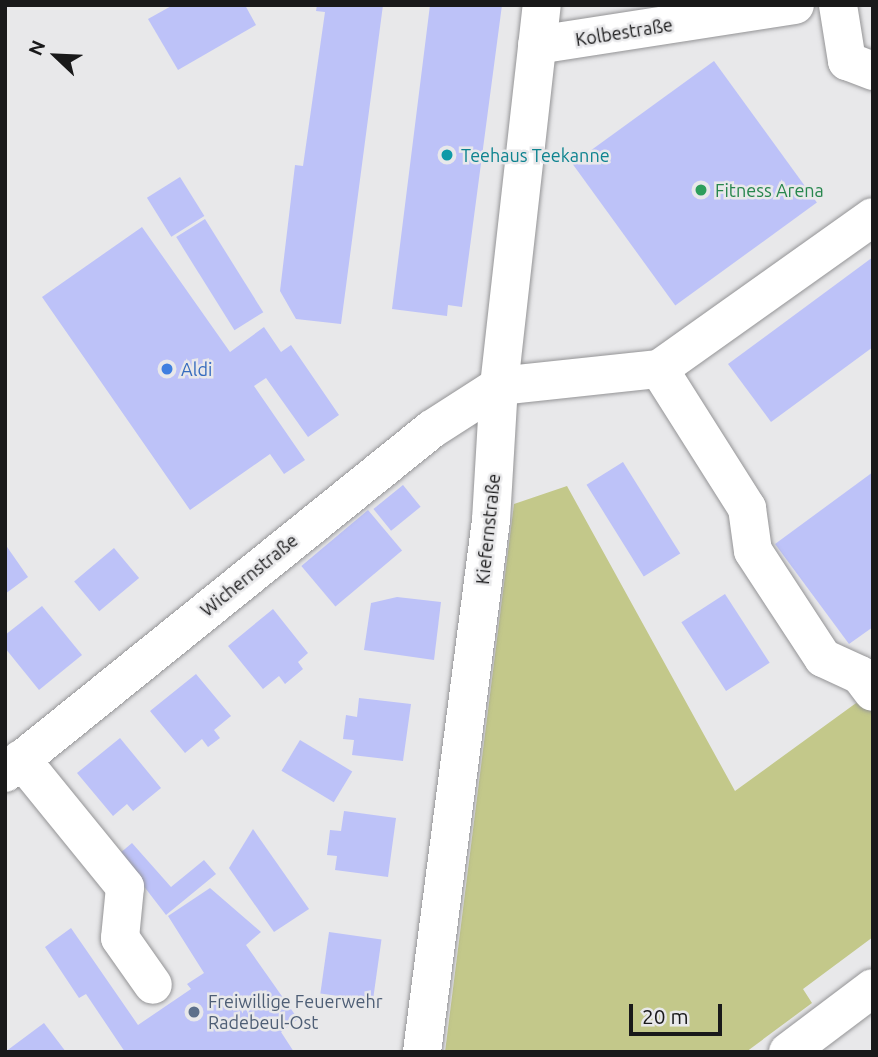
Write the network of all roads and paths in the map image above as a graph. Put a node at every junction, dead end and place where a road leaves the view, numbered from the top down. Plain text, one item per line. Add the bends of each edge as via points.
1 (542, 5) edge
2 (795, 5) edge
3 (838, 5) edge
4 (537, 45) junction
5 (873, 71) edge
6 (873, 217) edge
7 (659, 369) junction
8 (499, 386) junction
9 (869, 677) edge
10 (13, 766) edge
11 (153, 985) dead end
12 (873, 988) edge
13 (422, 1052) edge
14 (788, 1052) edge

1 - 4 street, Kiefernstraße
2 - 4 street, Kolbestraße
3 - 5 street via 847,61
4 - 8 street, Kiefernstraße
6 - 7 street
7 - 8 street
7 - 9 street via 747,508 753,551 823,658
8 - 10 street, Wichernstraße via 432,429
8 - 13 street, Kiefernstraße via 491,520
10 - 11 street via 125,887 120,938
12 - 14 street

